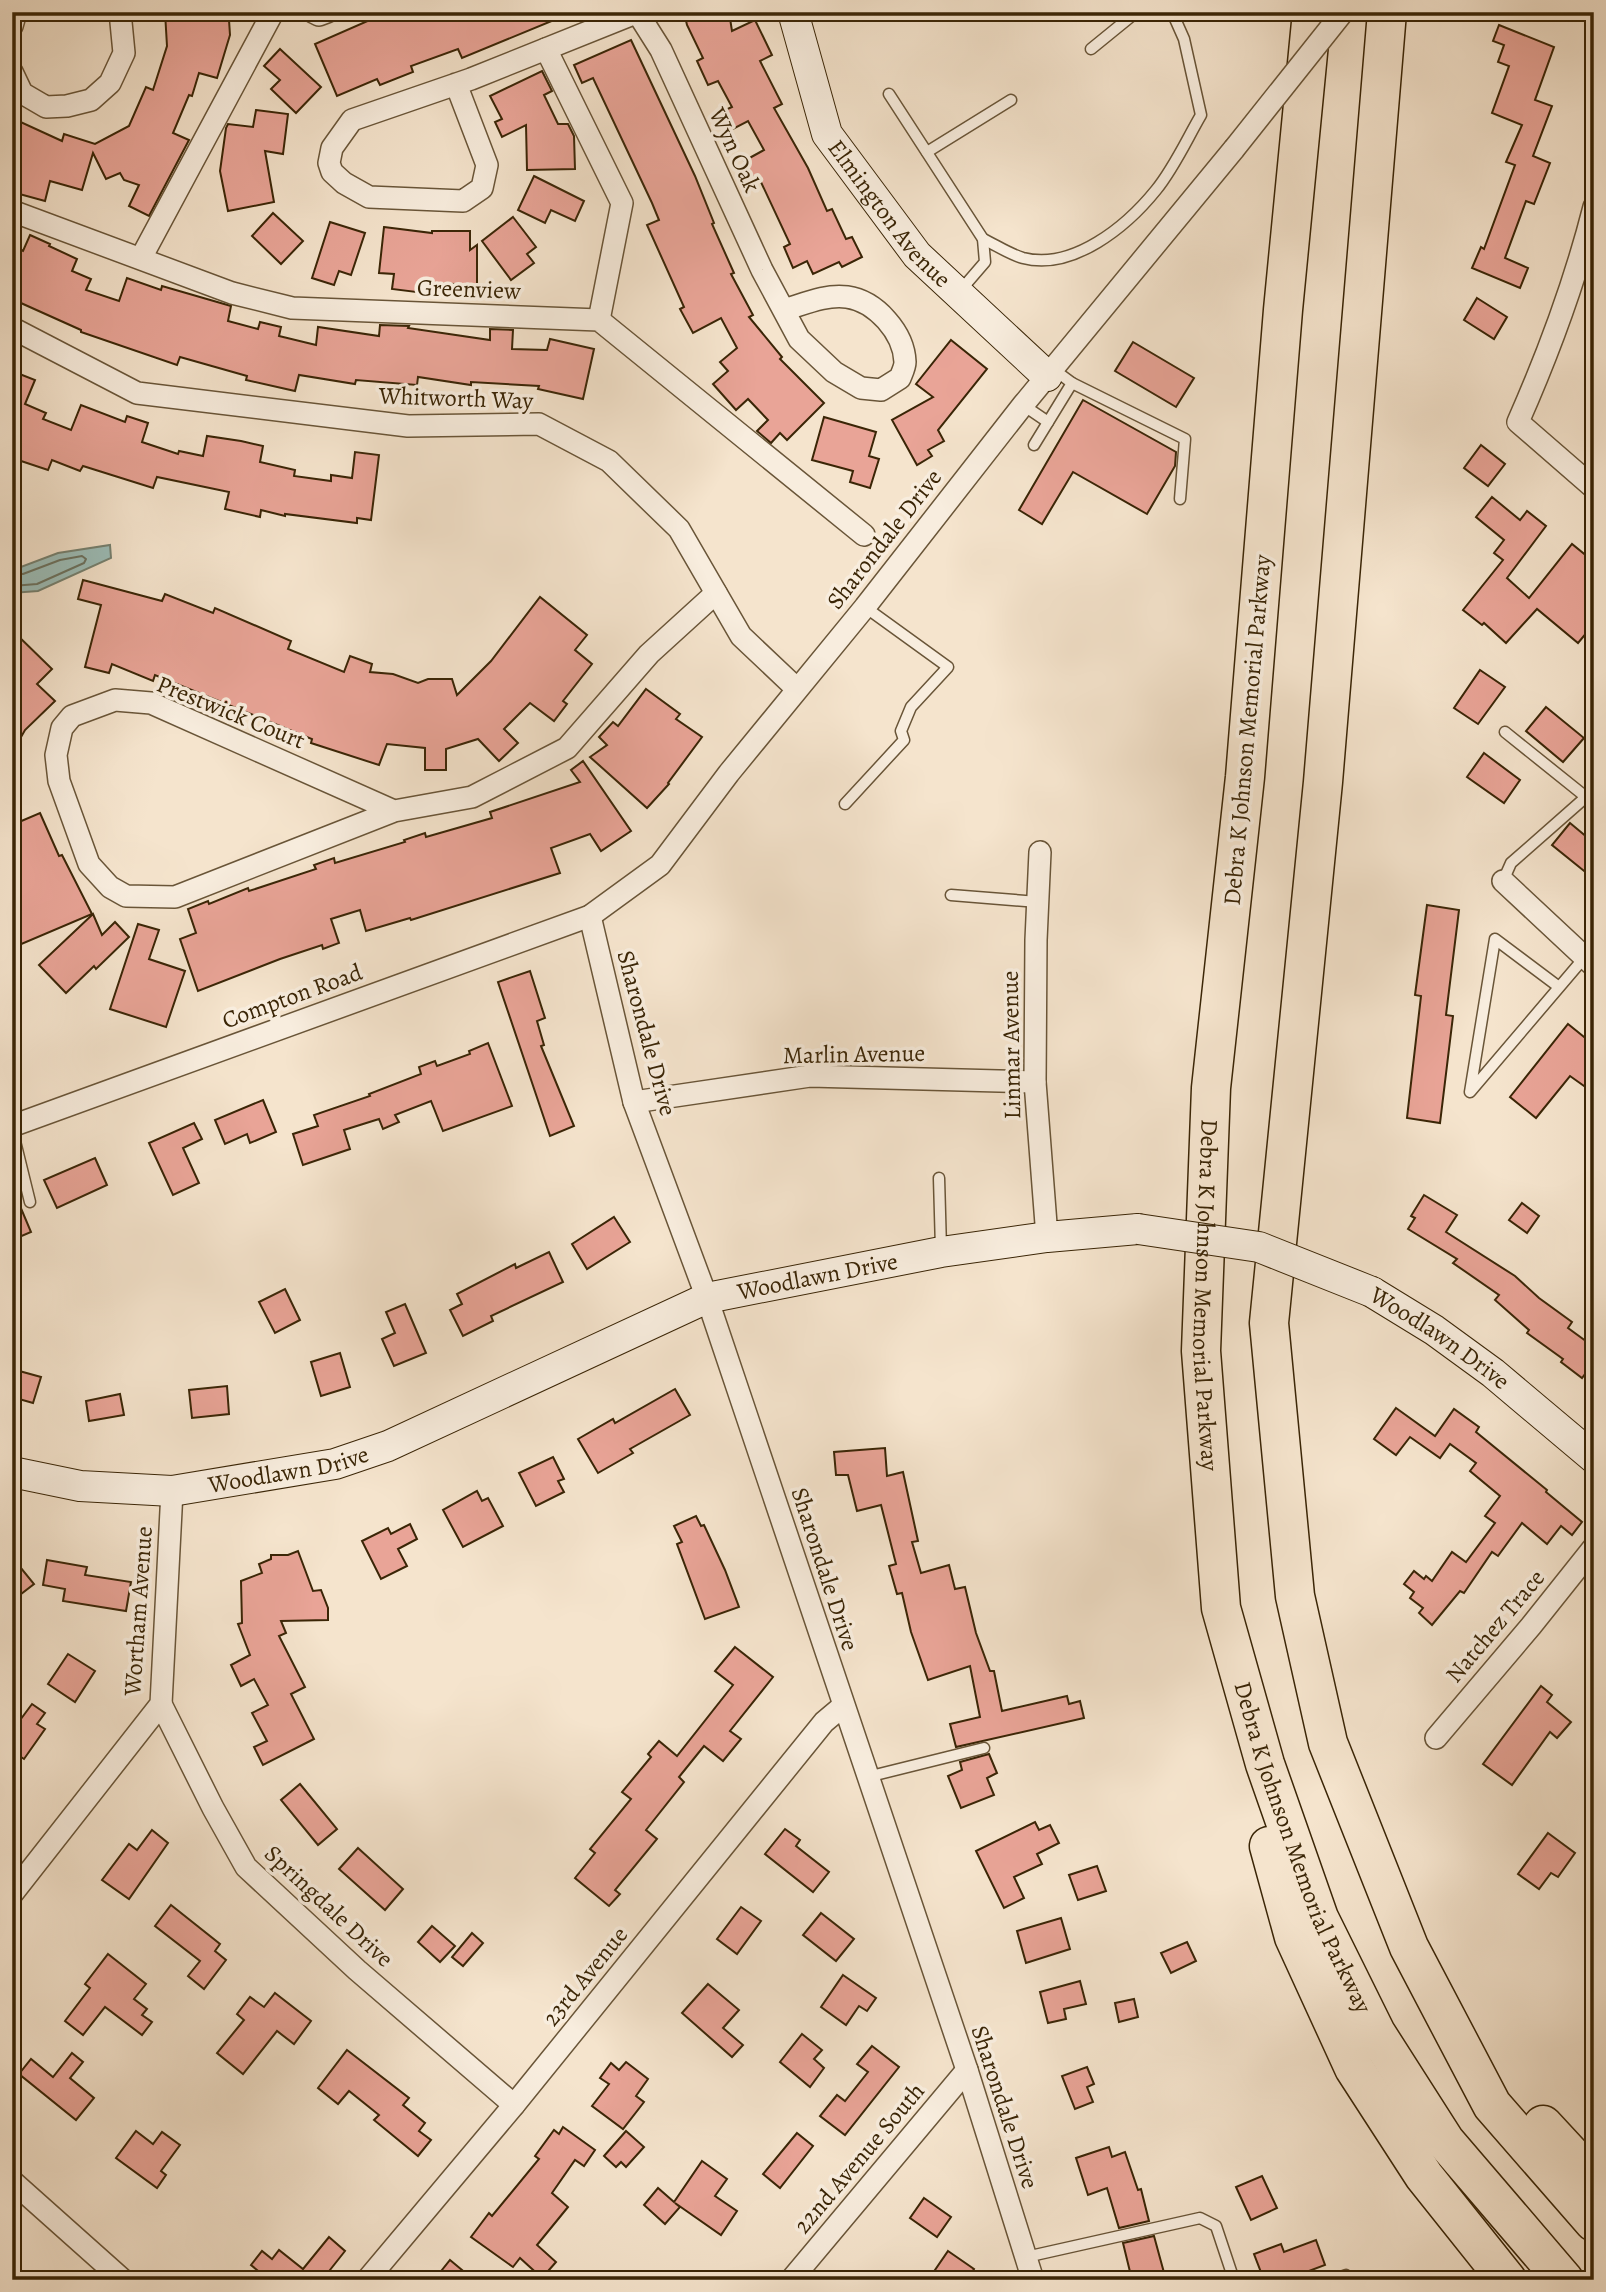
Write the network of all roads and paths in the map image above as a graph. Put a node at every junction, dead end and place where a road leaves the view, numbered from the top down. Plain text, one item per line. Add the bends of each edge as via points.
1 (16, 12) edge
2 (120, 12) edge
3 (272, 12) edge
4 (313, 12) edge
5 (327, 12) edge
6 (637, 12) edge
7 (793, 12) edge
8 (1171, 12) edge
9 (1312, 12) edge
10 (1343, 12) edge
11 (1387, 12) edge
12 (12, 26) edge
13 (546, 49) junction
14 (1091, 49) dead end
15 (12, 72) edge
16 (456, 84) junction
17 (889, 94) dead end
18 (1012, 100) dead end
19 (927, 152) junction
20 (1594, 207) edge
21 (12, 211) edge
22 (983, 239) junction
23 (141, 258) junction
24 (958, 293) junction
25 (783, 310) junction
26 (599, 320) junction
27 (12, 328) edge
28 (1058, 376) junction
29 (1023, 405) junction
30 (1048, 422) junction
31 (1034, 445) dead end
32 (1594, 488) edge
33 (1180, 499) dead end
34 (864, 534) dead end
35 (716, 593) junction
36 (865, 607) junction
37 (797, 690) junction
38 (1505, 732) dead end
39 (845, 804) dead end
40 (394, 811) junction
41 (1040, 852) dead end
42 (1503, 881) joint
43 (951, 895) dead end
44 (1038, 902) junction
45 (590, 916) junction
46 (1589, 962) edge
47 (1559, 987) junction
48 (1035, 1082) junction
49 (634, 1102) junction
50 (12, 1128) edge
51 (939, 1178) dead end
52 (30, 1202) dead end
53 (1047, 1237) junction
54 (941, 1252) junction
55 (707, 1298) junction
56 (1594, 1458) edge
57 (12, 1472) edge
58 (172, 1491) junction
59 (1594, 1547) edge
60 (1221, 1608) junction
61 (161, 1704) junction
62 (843, 1706) junction
63 (1436, 1738) dead end
64 (984, 1748) dead end
65 (867, 1777) junction
66 (12, 1894) edge
67 (1409, 1947) junction
68 (967, 2070) junction
69 (514, 2105) junction
70 (1594, 2180) edge
71 (12, 2181) edge
72 (1594, 2222) edge
73 (1026, 2257) junction
74 (1346, 2275) dead end
75 (123, 2280) edge
76 (367, 2280) edge
77 (791, 2280) edge
78 (1033, 2280) edge
79 (1234, 2280) edge
80 (1332, 2280) edge
81 (1507, 2280) edge
82 (1563, 2280) edge

1 - 12 street
2 - 15 street via 124,53 110,83 91,100 46,107 22,93
3 - 23 street
4 - 5 street
6 - 13 street
6 - 25 street, Wyn Oak via 661,50
7 - 24 main road, Elmington Avenue via 827,134 917,255
8 - 14 lane via 1134,14
8 - 22 lane via 1184,39 1201,115 1157,189 1113,234 1069,256 1022,258
9 - 60 highway, Debra K Johnson Memorial Parkway via 1245,777 1211,1088 1201,1351
10 - 28 street, Sharondale Drive, bridge
11 - 67 highway via 1323,782 1269,1323 1295,1597 1328,1744
13 - 16 street
13 - 26 street via 622,202
16 - 16 street via 352,120 332,148 332,172 369,197 463,201 482,188 487,165
17 - 19 lane
18 - 19 lane
19 - 22 lane
20 - 32 street via 1549,353 1518,422
21 - 23 street, Greenview
22 - 24 lane via 985,262
23 - 26 street, Greenview via 232,293 292,308
24 - 28 main road, Elmington Avenue
25 - 25 street, Wyn Oak via 799,339 834,372 861,388 881,390 900,377 905,363 900,338 863,301 826,298
26 - 34 street
27 - 35 street, Whitworth Way via 137,393 408,426 539,424 609,461 679,530
28 - 29 street, Sharondale Drive
28 - 30 lane
28 - 33 lane via 1185,439
29 - 30 lane
29 - 36 street, Sharondale Drive
30 - 31 lane
35 - 37 street, Whitworth Way via 741,636
35 - 40 street, Prestwick Court via 649,654 567,748 472,797
36 - 37 street, Sharondale Drive
36 - 39 lane via 948,667 911,707 901,731 904,740
37 - 45 street, Sharondale Drive via 660,865
38 - 42 lane via 1586,797 1511,863
40 - 40 street, Prestwick Court via 151,703 115,700 72,716 62,728 56,755 59,781 89,864 110,887 126,896 175,897
41 - 44 street, Linmar Avenue
42 - 46 street
43 - 44 lane
44 - 48 street, Linmar Avenue
45 - 49 street, Sharondale Drive
45 - 50 street, Compton Road
46 - 47 lane
47 - 47 lane via 1470,1092 1495,939
48 - 49 street, Marlin Avenue via 810,1076
48 - 53 street, Linmar Avenue
49 - 55 street, Sharondale Drive
50 - 52 lane
51 - 54 lane
53 - 54 main road, Woodlawn Drive
53 - 56 main road, Woodlawn Drive, bridge via 1138,1229 1259,1247 1372,1292 1493,1373
54 - 55 main road, Woodlawn Drive
55 - 58 main road, Woodlawn Drive via 388,1446 335,1464
55 - 62 street, Sharondale Drive
57 - 58 main road, Woodlawn Drive via 80,1486
58 - 61 street, Wortham Avenue
59 - 63 street, Natchez Trace
60 - 81 highway via 1230,1691 1248,1774 1294,1937 1354,2068 1424,2176
60 - 82 highway, Debra K Johnson Memorial Parkway via 1265,1764 1319,1918 1376,2034 1446,2141
61 - 66 street, Wortham Avenue
61 - 69 street, Springdale Drive via 247,1867 356,1970
62 - 65 street, Sharondale Drive
62 - 69 street, 23rd Avenue via 824,1722
64 - 65 lane
65 - 68 street, Sharondale Drive
67 - 70 highway via 1513,2093
67 - 72 highway via 1492,2105
68 - 73 street, Sharondale Drive
68 - 77 street, 22nd Avenue South
69 - 76 street, 23rd Avenue
71 - 75 street
73 - 78 street, Sharondale Drive
73 - 79 lane via 1200,2218 1216,2226
74 - 80 lane

